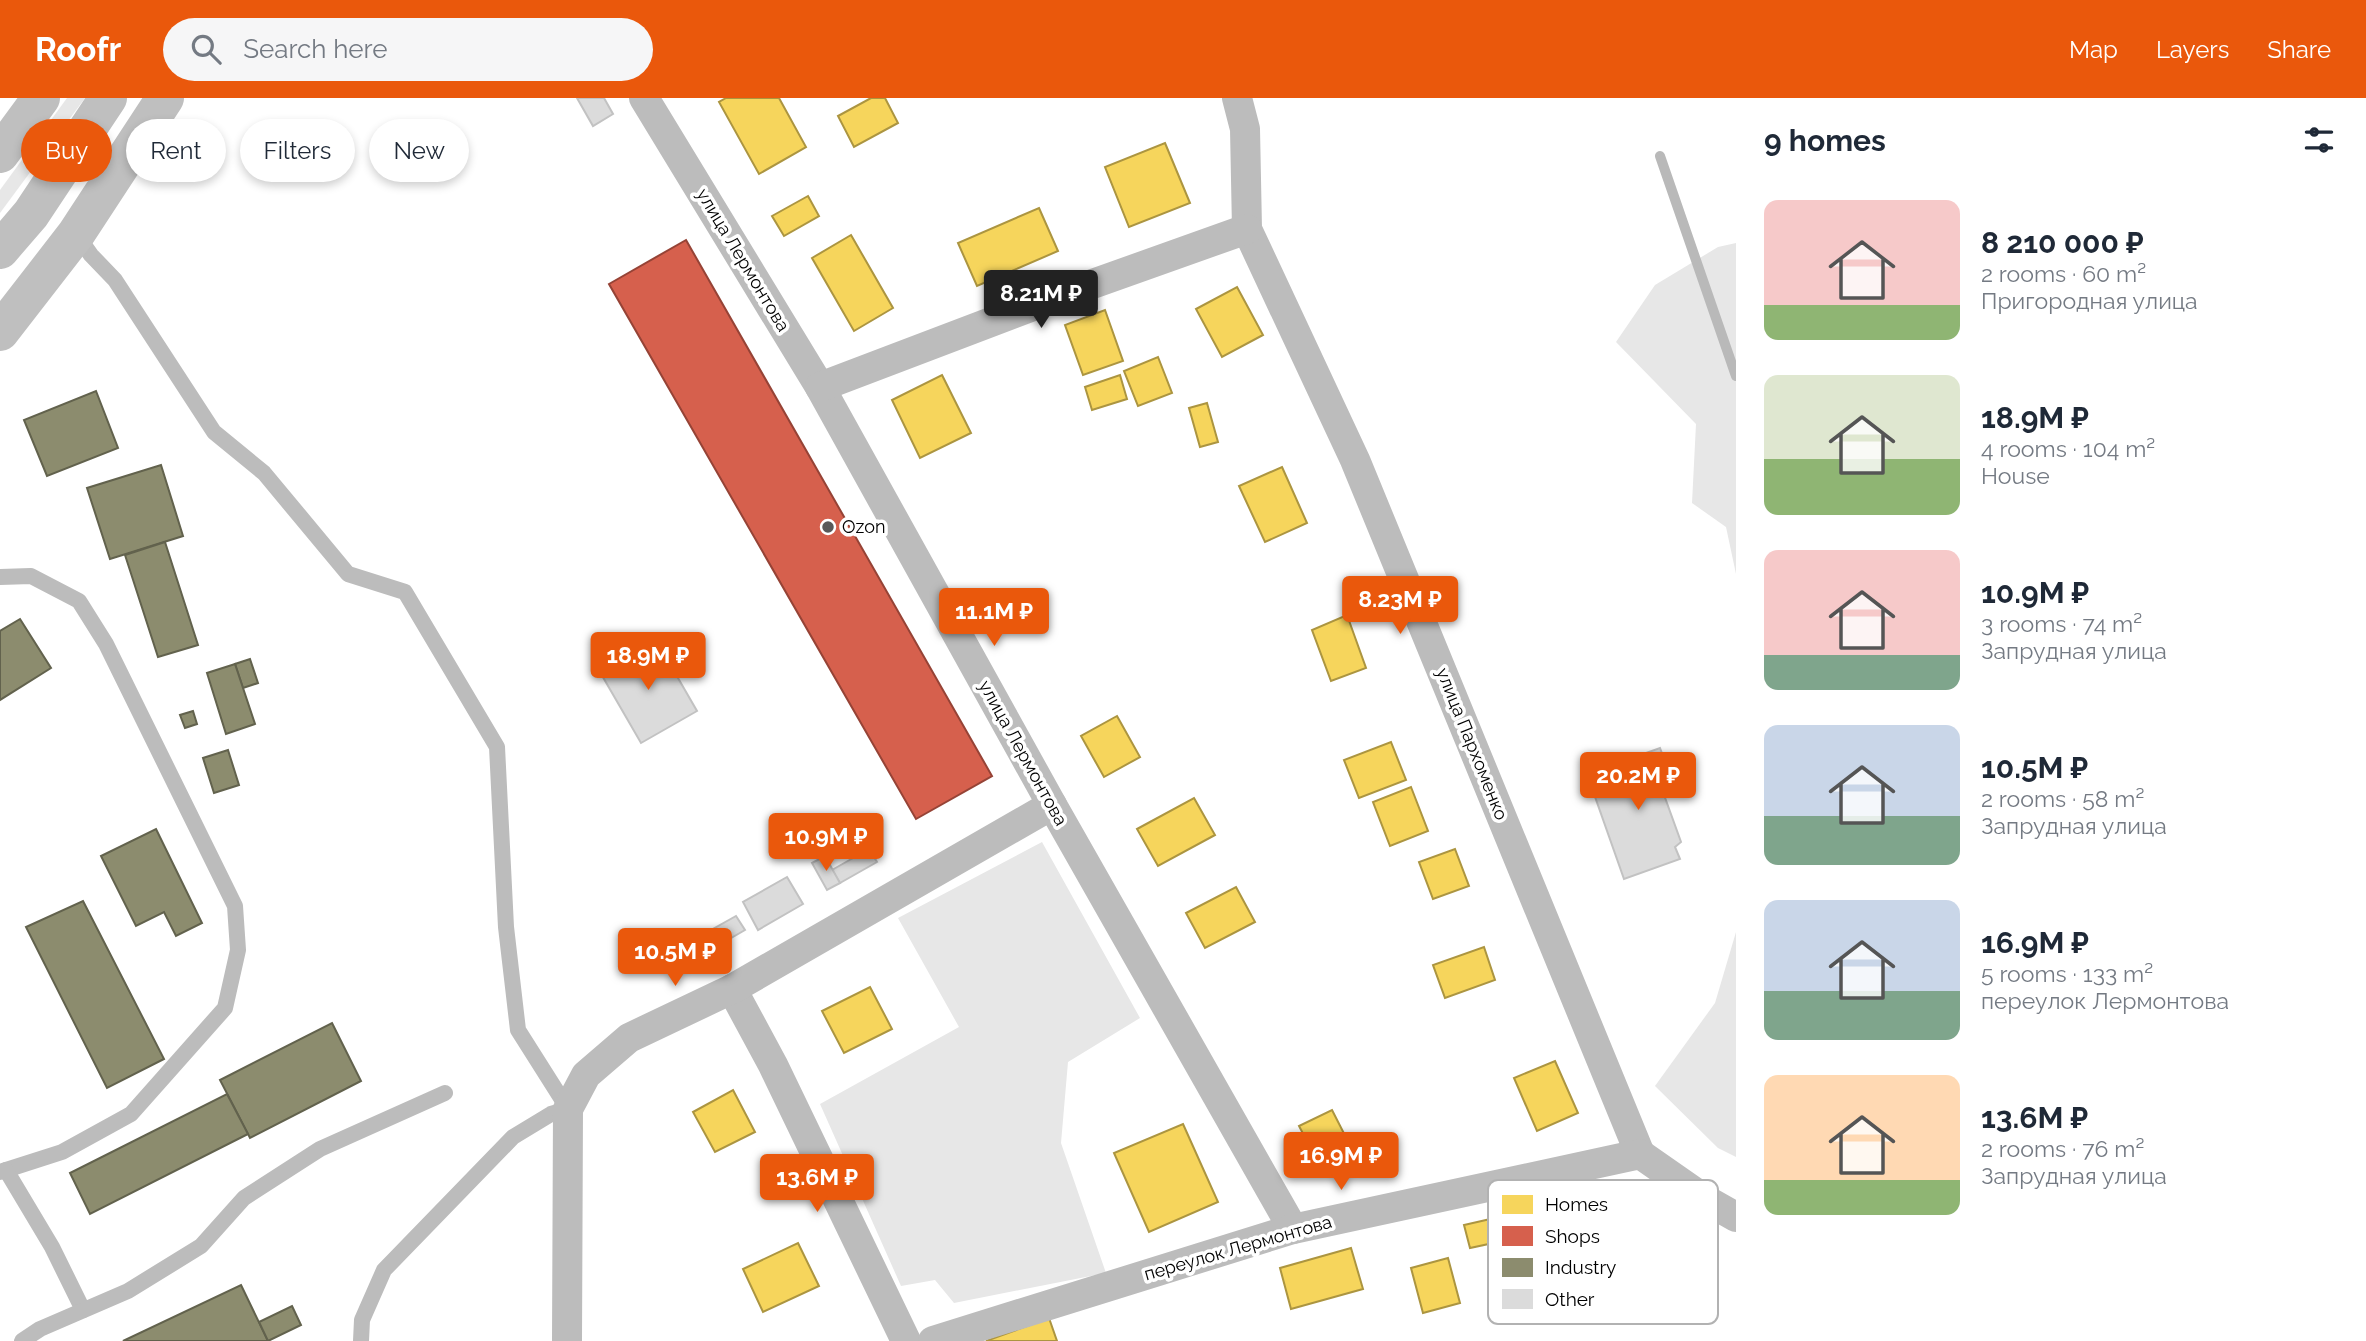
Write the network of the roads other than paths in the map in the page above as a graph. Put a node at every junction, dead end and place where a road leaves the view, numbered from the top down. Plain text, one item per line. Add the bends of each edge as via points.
1 (41, 98) edge
2 (108, 98) edge
3 (165, 98) edge
4 (644, 98) edge
5 (1237, 98) edge
6 (0, 154) edge
7 (1247, 229) junction
8 (76, 234) junction
9 (0, 250) edge
10 (0, 332) edge
11 (820, 387) junction
12 (0, 577) edge
13 (1052, 805) junction
14 (732, 989) junction
15 (445, 1093) dead end
16 (568, 1109) junction
17 (1640, 1154) junction
18 (3, 1171) edge
19 (1520, 1180) edge
20 (1678, 1180) edge
21 (1488, 1187) edge
22 (1718, 1206) edge
23 (1736, 1217) edge
24 (1293, 1229) junction
25 (83, 1310) junction
26 (22, 1341) edge
27 (360, 1341) edge
28 (566, 1341) edge
29 (906, 1341) edge
30 (933, 1341) edge

1 - 6 main road
2 - 9 main road via 31,214
3 - 8 main road
4 - 11 street, улица Лермонтова
5 - 7 street, улица Пархоменко via 1245,129
7 - 11 street
7 - 17 street, улица Пархоменко via 1355,460
8 - 10 main road
8 - 16 lane via 115,280 214,432 264,473 348,574 405,592 497,747 506,927 517,1030
11 - 13 street, улица Лермонтова
12 - 18 lane via 31,576 79,601 106,644 235,906 238,950 225,1008 131,1114 62,1152
13 - 14 street
13 - 24 street, улица Лермонтова
14 - 16 street via 628,1038 586,1075
14 - 29 street
15 - 25 lane via 320,1149 244,1198 201,1246 128,1291
16 - 27 lane via 513,1137 384,1270 362,1320
16 - 28 street
17 - 19 street, переулок Лермонтова
17 - 20 street
18 - 25 lane via 52,1247
21 - 24 street, переулок Лермонтова
22 - 23 street
24 - 30 street, переулок Лермонтова
25 - 26 lane

